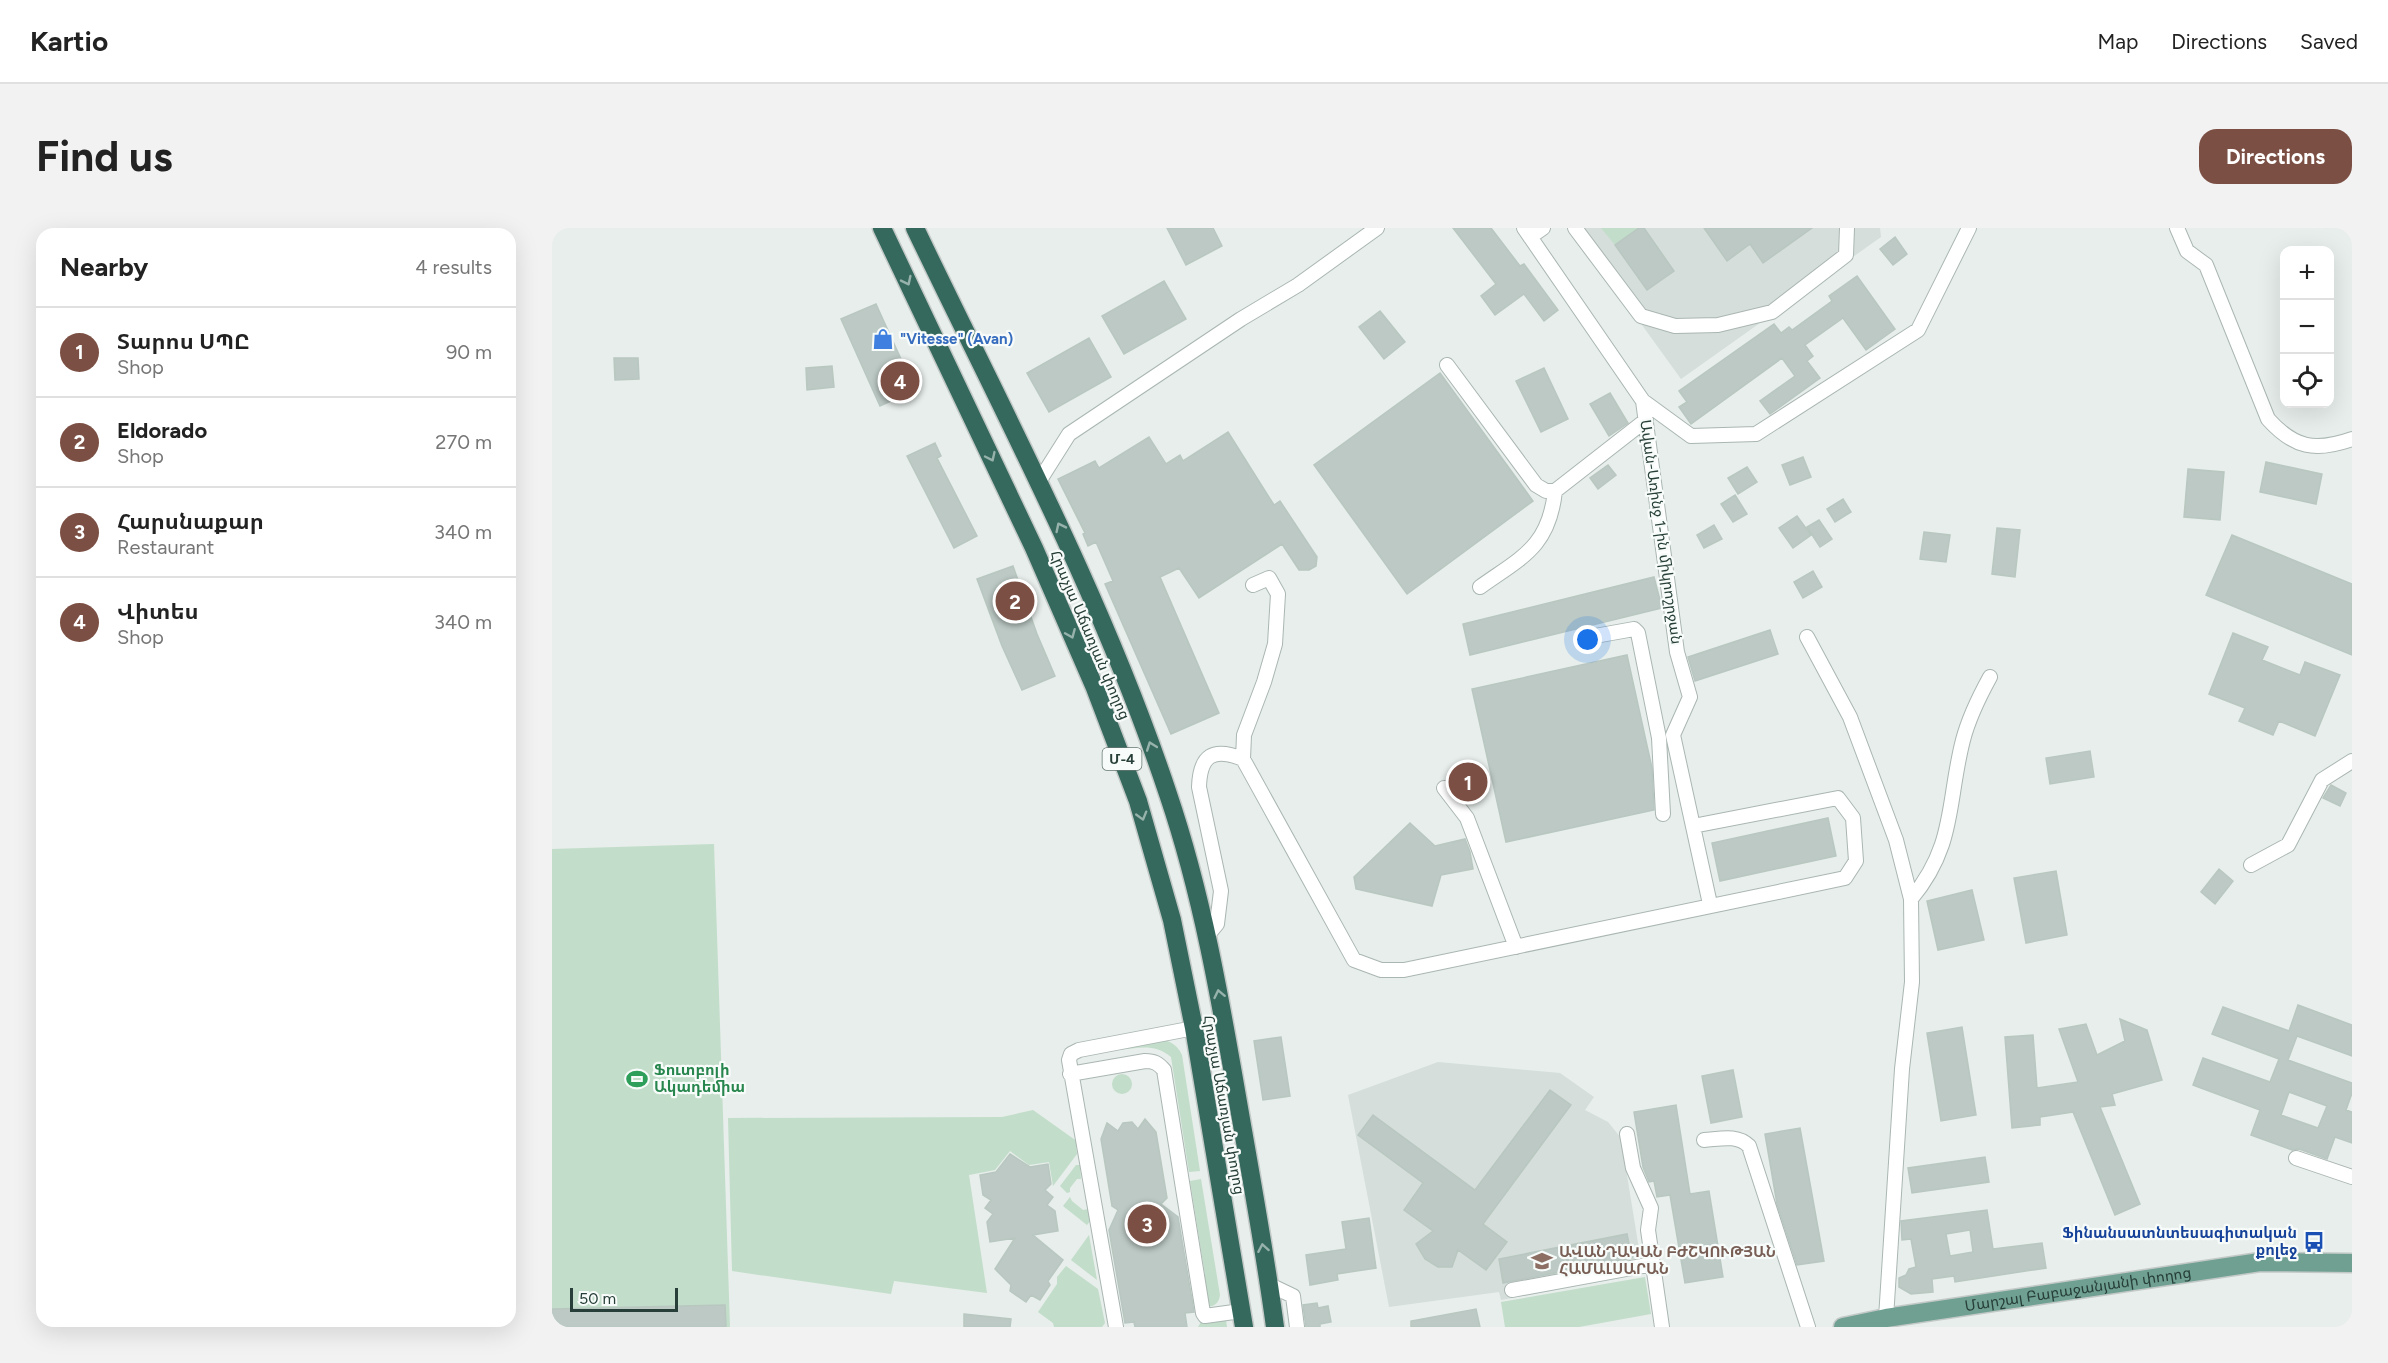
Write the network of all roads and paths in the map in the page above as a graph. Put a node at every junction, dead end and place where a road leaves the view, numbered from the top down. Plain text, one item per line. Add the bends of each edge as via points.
1 (882, 228) edge
2 (915, 228) edge
3 (1377, 228) edge
4 (1543, 228) edge
5 (1575, 228) edge
6 (1847, 228) edge
7 (1969, 228) edge
8 (2177, 228) edge
9 (1527, 233) edge
10 (1447, 364) dead end
11 (1643, 401) junction
12 (1646, 420) junction
13 (2352, 439) edge
14 (1038, 483) junction
15 (1555, 491) junction
16 (1253, 585) dead end
17 (1480, 587) dead end
18 (1595, 636) dead end
19 (1807, 637) dead end
20 (1990, 677) dead end
21 (1673, 735) junction
22 (1659, 738) junction
23 (1244, 759) junction
24 (2352, 761) edge
25 (1444, 788) dead end
26 (1663, 814) dead end
27 (1693, 826) junction
28 (2252, 865) dead end
29 (1911, 899) junction
30 (1710, 904) junction
31 (1207, 936) junction
32 (1516, 947) junction
33 (1194, 1028) junction
34 (1070, 1074) junction
35 (1627, 1134) dead end
36 (1704, 1140) dead end
37 (2296, 1158) dead end
38 (2352, 1177) edge
39 (1653, 1263) junction
40 (2352, 1263) edge
41 (1270, 1285) junction
42 (1512, 1290) dead end
43 (1886, 1318) junction
44 (1242, 1319) edge
45 (1116, 1327) edge
46 (1275, 1327) edge
47 (1297, 1327) edge
48 (1662, 1327) edge
49 (1808, 1327) edge
50 (1843, 1327) edge

1 -> 33 highway, Հրաչյա Աճառյան փողոց / Մ-4 via 1034,548 1095,688 1144,822 1172,920
2 - 14 highway, Հրաչյա Աճառյան փողոց / Մ-4
3 - 14 street via 1298,285 1069,434
4 - 9 street
5 - 6 street via 1641,316 1675,326 1718,325 1772,312 1846,255
7 - 11 street, Ավան-Առինջ 1-ին միկրոշրջան via 1918,330 1756,434 1691,435
8 - 13 street via 2187,250 2205,265 2268,419 2282,434 2306,447
9 - 11 street
10 - 15 street via 1536,485
11 - 12 street, Ավան-Առինջ 1-ին միկրոշրջան
12 - 15 street
12 - 21 street, Ավան-Առինջ 1-ին միկրոշրջան via 1677,652 1690,697
31 -> 14 highway, Հրաչյա Աճառյան փողոց / Մ-4 via 1153,752 1123,672
15 - 17 street via 1550,522 1533,549
16 - 23 street via 1269,578 1278,594 1278,619 1264,682 1244,735
18 - 22 street via 1634,629 1638,633
19 - 29 street via 1850,717 1896,840
20 - 29 street via 1973,709 1963,741 1950,820 1937,862
21 - 22 street
21 - 27 street
22 - 26 street
23 - 31 street via 1220,753 1208,757 1199,772 1200,796 1221,891 1216,924
23 - 32 street via 1354,960 1381,970 1404,970
24 - 28 street via 2322,780 2288,845
25 - 32 street via 1467,818
27 - 30 street
27 - 30 street via 1838,798 1853,818 1856,861 1845,878
29 - 43 street via 1912,982 1902,1068
30 - 32 street
41 -> 31 highway, Հրաչյա Աճառյան փողոց / Մ-4
33 - 34 street via 1079,1050 1071,1054
33 - 44 highway, Հրաչյա Աճառյան փողոց / Մ-4
34 - 44 street via 1145,1061 1153,1061 1164,1070 1203,1314
34 - 45 street
35 - 39 street via 1633,1168 1651,1208 1648,1230
36 - 49 street via 1736,1138 1749,1146
37 - 38 street
39 - 42 street
39 - 48 street
40 - 43 main road, Մարշալ Բաբաջանյանի փողոց via 2260,1262
41 - 46 highway, Հրաչյա Աճառյան փողոց / Մ-4
41 - 47 street via 1293,1296
43 - 50 main road, Մարշալ Բաբաջանյանի փողոց

